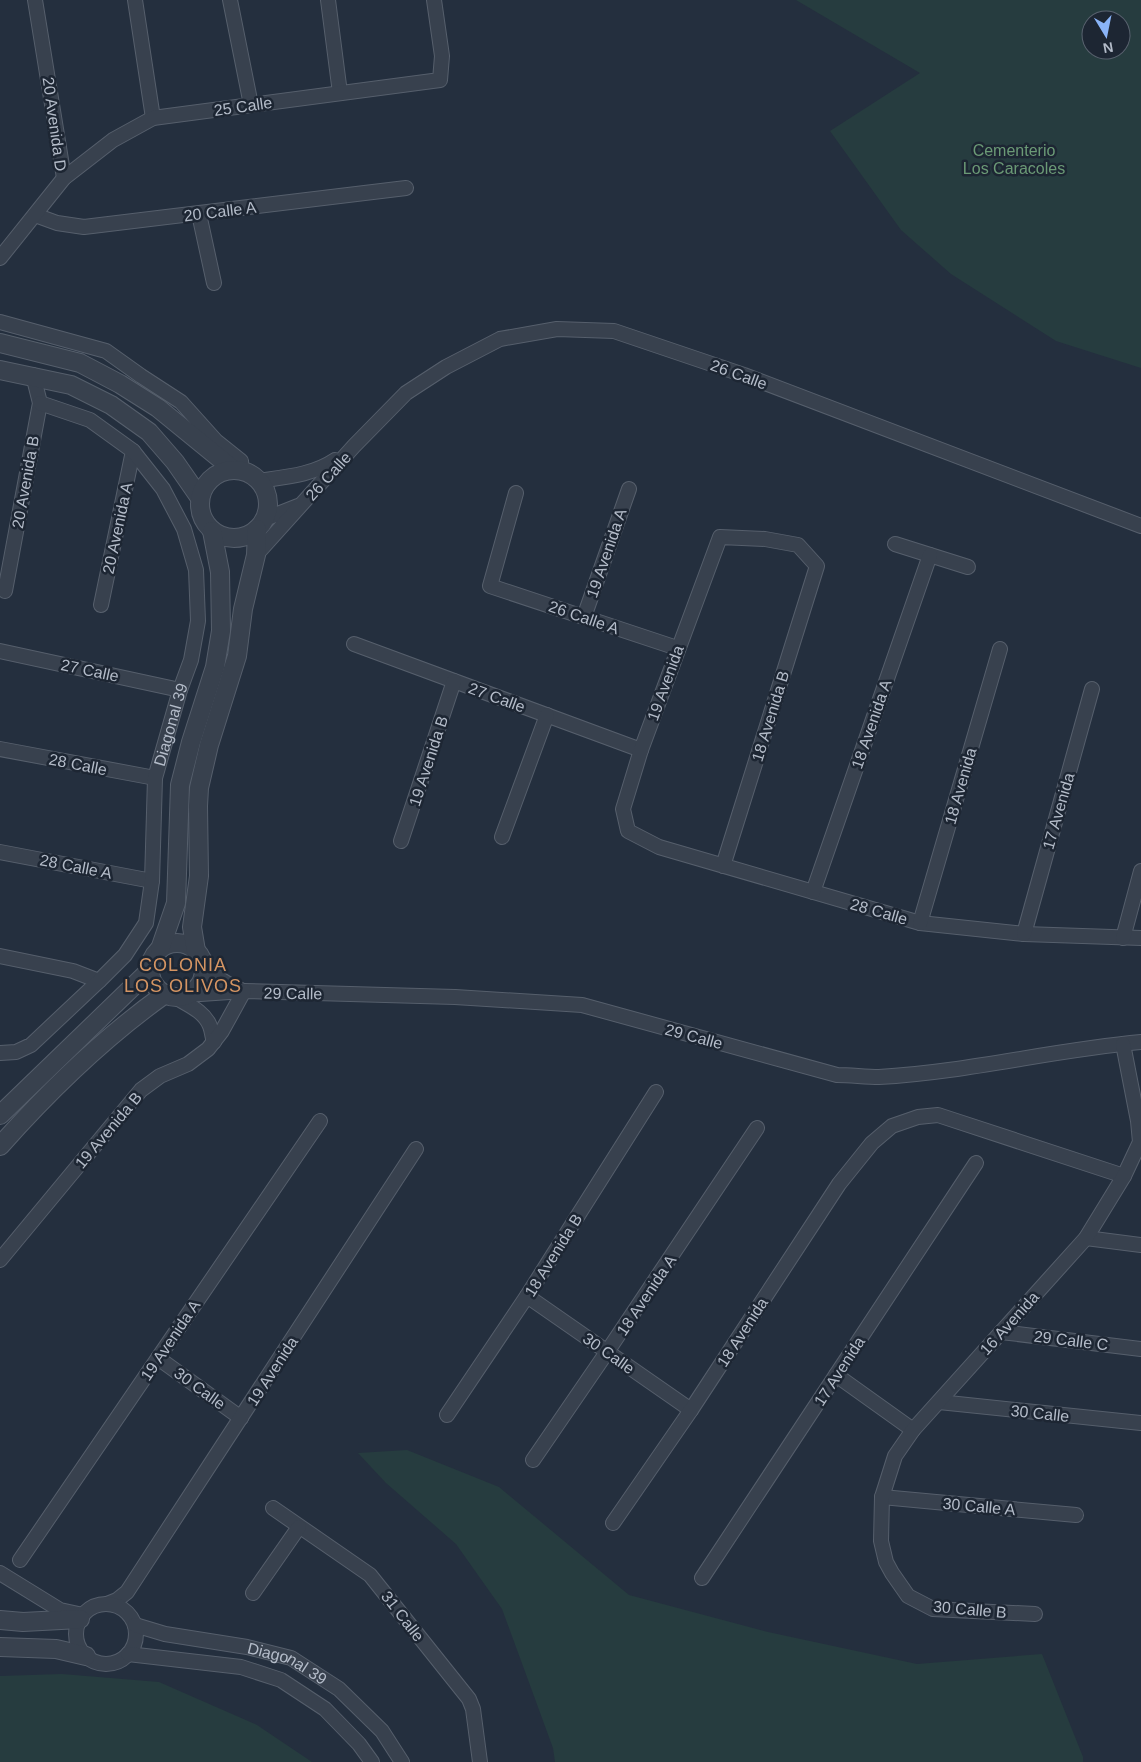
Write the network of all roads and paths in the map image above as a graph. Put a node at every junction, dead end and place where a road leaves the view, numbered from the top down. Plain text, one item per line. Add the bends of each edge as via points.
1 (35, 0) edge
2 (135, 0) edge
3 (230, 0) edge
4 (328, 0) edge
5 (434, 0) edge
6 (340, 93) junction
7 (251, 105) junction
8 (153, 118) junction
9 (64, 178) junction
10 (406, 188) dead end
11 (199, 214) junction
12 (35, 215) junction
13 (0, 258) edge
14 (214, 283) dead end
15 (0, 322) edge
16 (0, 343) edge
17 (0, 370) edge
18 (33, 375) junction
19 (40, 403) junction
20 (354, 446) junction
21 (133, 451) junction
22 (238, 471) junction
23 (258, 481) junction
24 (629, 489) dead end
25 (516, 493) dead end
26 (200, 498) junction
27 (301, 505) junction
28 (261, 524) junction
29 (1141, 526) edge
30 (212, 531) junction
31 (720, 537) joint
32 (895, 544) dead end
33 (256, 555) junction
34 (930, 555) junction
35 (968, 568) dead end
36 (5, 591) dead end
37 (101, 605) dead end
38 (584, 618) junction
39 (354, 644) dead end
40 (677, 648) junction
41 (1000, 648) dead end
42 (0, 651) edge
43 (454, 681) junction
44 (1092, 689) dead end
45 (180, 690) junction
46 (547, 715) junction
47 (0, 749) edge
48 (641, 750) junction
49 (156, 778) junction
50 (628, 831) joint
51 (502, 837) dead end
52 (401, 841) dead end
53 (0, 852) edge
54 (723, 866) junction
55 (1141, 871) edge
56 (152, 880) junction
57 (813, 892) junction
58 (920, 922) junction
59 (1024, 934) junction
60 (1123, 938) junction
61 (1141, 938) edge
62 (160, 949) junction
63 (0, 956) edge
64 (200, 957) junction
65 (150, 971) junction
66 (99, 981) junction
67 (244, 991) junction
68 (176, 996) junction
69 (214, 1042) junction
70 (1141, 1042) edge
71 (1123, 1044) junction
72 (0, 1053) edge
73 (656, 1092) dead end
74 (0, 1114) edge
75 (320, 1122) dead end
76 (757, 1128) dead end
77 (1140, 1142) edge
78 (0, 1146) edge
79 (416, 1150) dead end
80 (976, 1163) dead end
81 (1124, 1176) junction
82 (1086, 1238) junction
83 (1141, 1245) edge
84 (0, 1260) edge
85 (527, 1296) junction
86 (1001, 1332) junction
87 (1141, 1349) edge
88 (608, 1352) junction
89 (158, 1358) junction
90 (836, 1375) junction
91 (939, 1402) junction
92 (691, 1410) junction
93 (447, 1415) dead end
94 (242, 1418) junction
95 (1141, 1423) edge
96 (913, 1430) junction
97 (533, 1460) dead end
98 (882, 1497) junction
99 (273, 1508) dead end
100 (1076, 1515) dead end
101 (613, 1523) dead end
102 (299, 1526) junction
103 (20, 1560) dead end
104 (0, 1572) edge
105 (702, 1578) dead end
106 (127, 1592) junction
107 (253, 1593) dead end
108 (908, 1596) joint
109 (106, 1604) junction
110 (126, 1612) junction
111 (1035, 1614) dead end
112 (82, 1617) junction
113 (0, 1620) edge
114 (135, 1626) junction
115 (0, 1647) edge
116 (128, 1654) junction
117 (86, 1656) junction
118 (372, 1762) edge
119 (402, 1762) edge
120 (480, 1762) edge

1 - 9 street, 20 Avenida D
2 - 8 street
3 - 7 street
4 - 6 street
5 - 6 street, 25 Calle via 442,56 440,80
6 - 7 street, 25 Calle
7 - 8 street, 25 Calle
8 - 9 street, 25 Calle via 113,140
9 - 12 street, 20 Avenida D
10 - 11 street, 20 Calle A
11 - 12 street, 20 Calle A via 84,227 57,223
11 - 14 street
12 - 13 street, 20 Avenida D
15 - 22 street via 106,351 181,402 216,441 238,457 241,461
16 - 22 street via 80,363 120,384 158,408
17 - 18 street
18 - 19 street
18 - 26 street via 71,385 111,405 149,432
19 - 21 street, Diagonal 39 via 90,420
19 - 36 street, 20 Avenida B
20 - 23 street, 26 Calle via 323,468
20 - 27 street, 26 Calle
20 - 29 street, 26 Calle via 406,393 446,367 500,339 557,329 614,331 744,375
21 - 37 street, 20 Avenida A
21 - 45 street, Diagonal 39 via 163,489 184,529 196,570 198,621 191,660
22 - 23 street
22 - 26 street via 222,472 212,478
23 - 28 street via 267,499
24 - 38 street, 19 Avenida A
25 - 38 street, 26 Calle A via 490,586
26 - 30 street via 204,522
27 - 28 street, 26 Calle
27 - 33 street, 26 Calle
28 - 30 street via 247,536 235,538 223,537
28 - 33 street
30 - 62 street, Diagonal 39 via 220,572 221,631 215,667 180,786 176,903
31 - 40 street, 19 Avenida
31 - 54 street, 18 Avenida B via 798,545 818,566
32 - 34 street
33 - 64 street via 243,608 237,656 199,788 200,876 192,927
34 - 35 street
34 - 57 street, 18 Avenida A
38 - 40 street, 26 Calle A
39 - 43 street, 27 Calle
40 - 48 street, 19 Avenida
41 - 58 street, 18 Avenida
42 - 45 street, 27 Calle
43 - 46 street, 27 Calle
43 - 52 street, 19 Avenida B
44 - 59 street, 17 Avenida
45 - 49 street, Diagonal 39
46 - 48 street, 27 Calle
46 - 51 street
47 - 49 street, 28 Calle
48 - 50 street, 19 Avenida via 623,809
49 - 56 street, Diagonal 39
50 - 54 street, 28 Calle via 659,847
53 - 56 street, 28 Calle A
54 - 57 street, 28 Calle
55 - 60 street
56 - 66 street, Diagonal 39 via 146,923 125,954
57 - 58 street, 28 Calle
58 - 59 street, 28 Calle
59 - 60 street, 28 Calle
60 - 61 street, 28 Calle
62 - 64 street via 168,944 188,945
62 - 65 street via 150,963
63 - 66 street via 73,971
64 - 67 street, 29 Calle via 211,974
64 - 68 street via 202,978 199,985
65 - 68 street via 154,985
65 - 74 street
66 - 72 street, Diagonal 39 via 31,1045 16,1052
67 - 68 street, 29 Calle
67 - 69 street, 19 Avenida B
67 - 71 street, 29 Calle via 455,997 582,1005 837,1075 897,1075
68 - 69 street via 205,1017
68 - 78 street via 135,1015 44,1099
69 - 84 street, 19 Avenida B via 199,1057 160,1076 141,1090
70 - 71 street, 29 Calle
71 - 77 street, 16 Avenida
73 - 85 street, 18 Avenida B
75 - 89 street, 19 Avenida A
76 - 88 street, 18 Avenida A
77 - 81 street, 16 Avenida
79 - 94 street, 19 Avenida
80 - 90 street, 17 Avenida
81 - 82 street, 16 Avenida
81 - 92 street, 18 Avenida via 938,1115 918,1117 892,1126 872,1142 839,1184
82 - 83 street
82 - 86 street, 16 Avenida
85 - 88 street, 30 Calle
85 - 93 street, 18 Avenida B
86 - 87 street, 29 Calle C
86 - 91 street, 16 Avenida
88 - 92 street, 30 Calle
88 - 97 street, 18 Avenida A
89 - 94 street, 30 Calle
89 - 103 street, 19 Avenida A
90 - 96 street
90 - 105 street, 17 Avenida
91 - 95 street, 30 Calle
91 - 96 street, 16 Avenida
92 - 101 street, 18 Avenida
94 - 106 street, 19 Avenida
96 - 98 street, 16 Avenida via 895,1456
98 - 100 street, 30 Calle A
98 - 108 street, 16 Avenida via 883,1551 892,1573
99 - 102 street, 31 Calle
102 - 107 street
102 - 120 street, 31 Calle via 370,1575 469,1699
104 - 112 street via 60,1610
106 - 109 street, 19 Avenida
106 - 110 street
108 - 111 street, 30 Calle B via 933,1609
109 - 110 street
109 - 112 street via 92,1608
110 - 114 street
112 - 113 street via 23,1622
112 - 117 street via 76,1636
114 - 116 street via 134,1647
114 - 119 street, Diagonal 39 via 291,1658 339,1689 382,1731
115 - 117 street via 56,1649
116 - 117 street via 105,1664
116 - 118 street, Diagonal 39 via 241,1667 281,1680 325,1709

